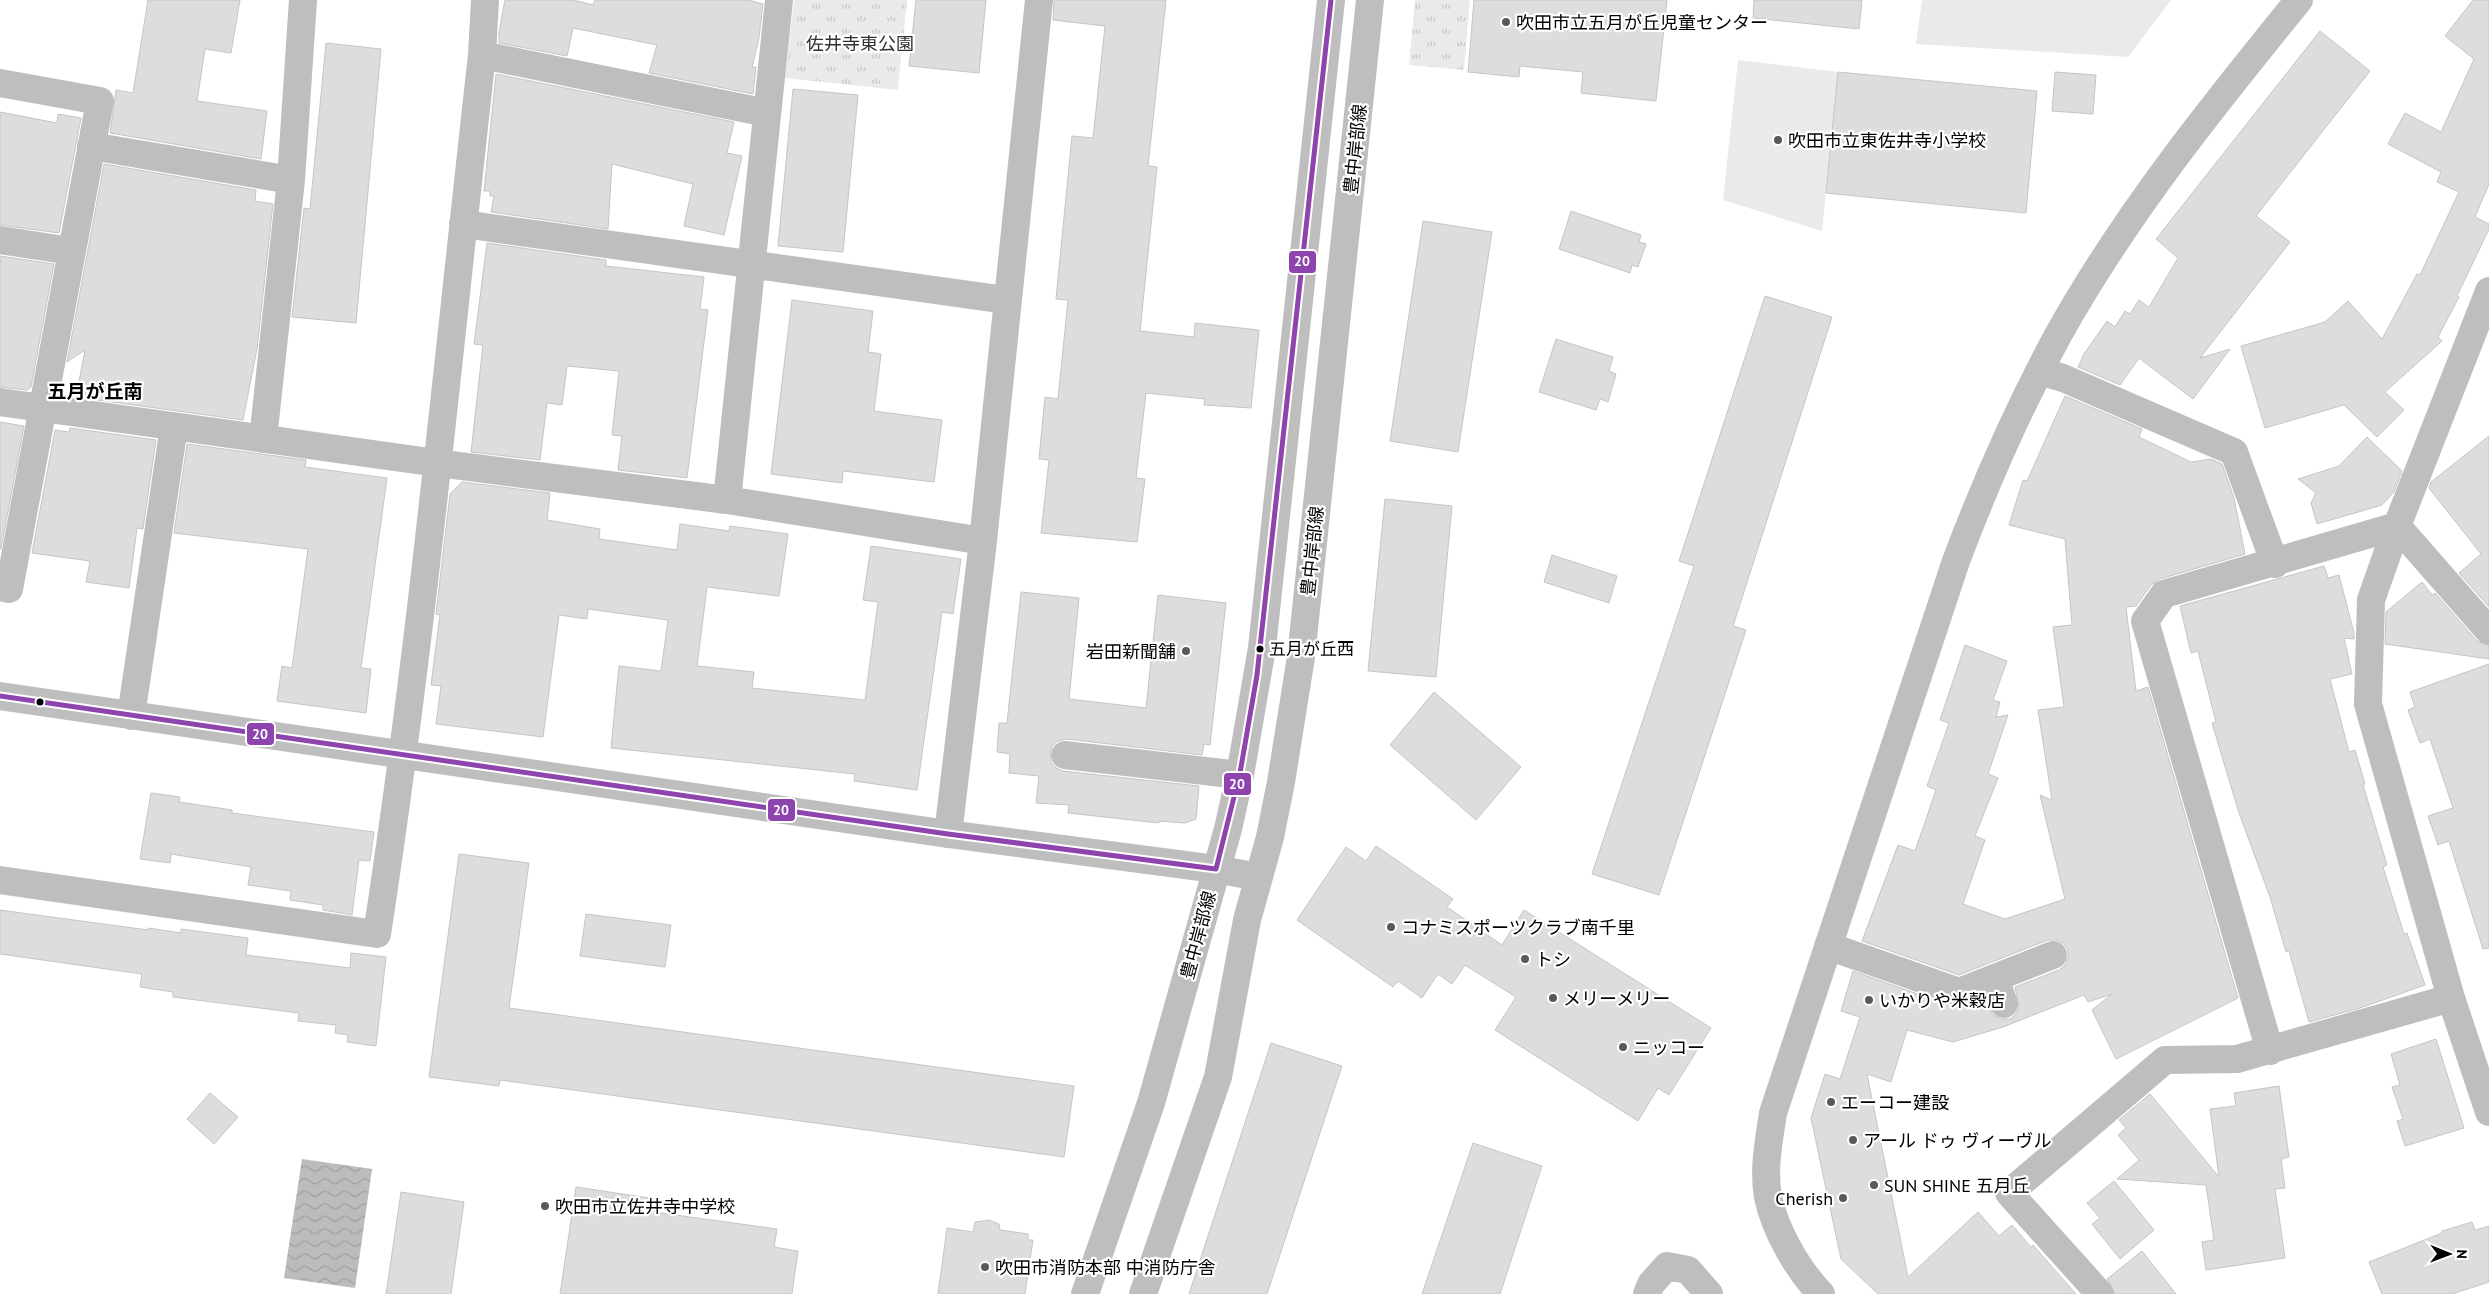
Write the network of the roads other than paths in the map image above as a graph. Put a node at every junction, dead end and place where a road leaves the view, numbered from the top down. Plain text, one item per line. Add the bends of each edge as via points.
1 (303, 0) edge
2 (485, 0) edge
3 (779, 0) edge
4 (1038, 0) edge
5 (1331, 0) edge
6 (1370, 0) edge
7 (2299, 0) edge
8 (482, 55) junction
9 (0, 83) edge
10 (766, 113) junction
11 (91, 146) junction
12 (291, 180) junction
13 (463, 224) junction
14 (0, 240) edge
15 (71, 251) junction
16 (750, 263) junction
17 (2489, 290) edge
18 (1006, 300) junction
19 (2482, 337) edge
20 (2039, 371) junction
21 (0, 402) edge
22 (41, 407) junction
23 (174, 426) junction
24 (263, 439) junction
25 (437, 463) junction
26 (727, 500) junction
27 (2397, 526) junction
28 (983, 541) junction
29 (2275, 564) junction
30 (0, 588) edge
31 (2489, 631) edge
32 (0, 696) edge
33 (131, 716) junction
34 (403, 755) junction
35 (1065, 755) dead end
36 (1240, 775) junction
37 (948, 834) junction
38 (1216, 869) junction
39 (1258, 877) junction
40 (0, 880) edge
41 (1828, 946) junction
42 (2053, 955) dead end
43 (1995, 978) junction
44 (2451, 998) junction
45 (2004, 1004) dead end
46 (2270, 1050) junction
47 (2489, 1112) edge
48 (1085, 1294) edge
49 (1143, 1294) edge
50 (1647, 1294) edge
51 (1709, 1294) edge
52 (1821, 1294) edge
53 (2100, 1294) edge

1 - 12 street
2 - 8 street
3 - 10 street
4 - 18 street
5 - 36 street, 豊中岸部線 via 1262,648
6 - 39 street, 豊中岸部線 via 1301,657 1281,782
7 - 20 street via 2184,144 2118,240
8 - 10 street
8 - 13 street
9 - 11 street via 100,101
10 - 16 street
11 - 12 street
11 - 15 street
12 - 24 street
13 - 16 street
13 - 25 street
14 - 15 street
15 - 22 street
16 - 18 street
16 - 26 street
17 - 19 street
18 - 28 street
19 - 27 street
20 - 29 street via 2064,378 2234,452
20 - 41 street via 1989,475 1956,561
21 - 22 street
22 - 23 street
22 - 30 street via 8,589
23 - 24 street
23 - 33 street
24 - 25 street
25 - 26 street
25 - 34 street
26 - 28 street
27 - 29 street
27 - 31 street
27 - 44 street via 2371,600 2368,704
28 - 37 street
29 - 46 street via 2164,594 2145,620
32 - 33 street
33 - 34 street
34 - 37 street
34 - 40 street via 377,934
35 - 36 street
36 - 38 street, 豊中岸部線
37 - 38 street
38 - 39 street
38 - 48 street, 豊中岸部線 via 1150,1103
39 - 49 street, 豊中岸部線 via 1218,1077
41 - 43 street via 1959,992
41 - 52 street via 1773,1113 1766,1154 1768,1197 1785,1244
42 - 43 street
43 - 45 street
44 - 46 street
44 - 47 street
46 - 53 street via 2237,1059 2165,1060 2009,1193
50 - 51 street via 1651,1284 1667,1266 1688,1270

